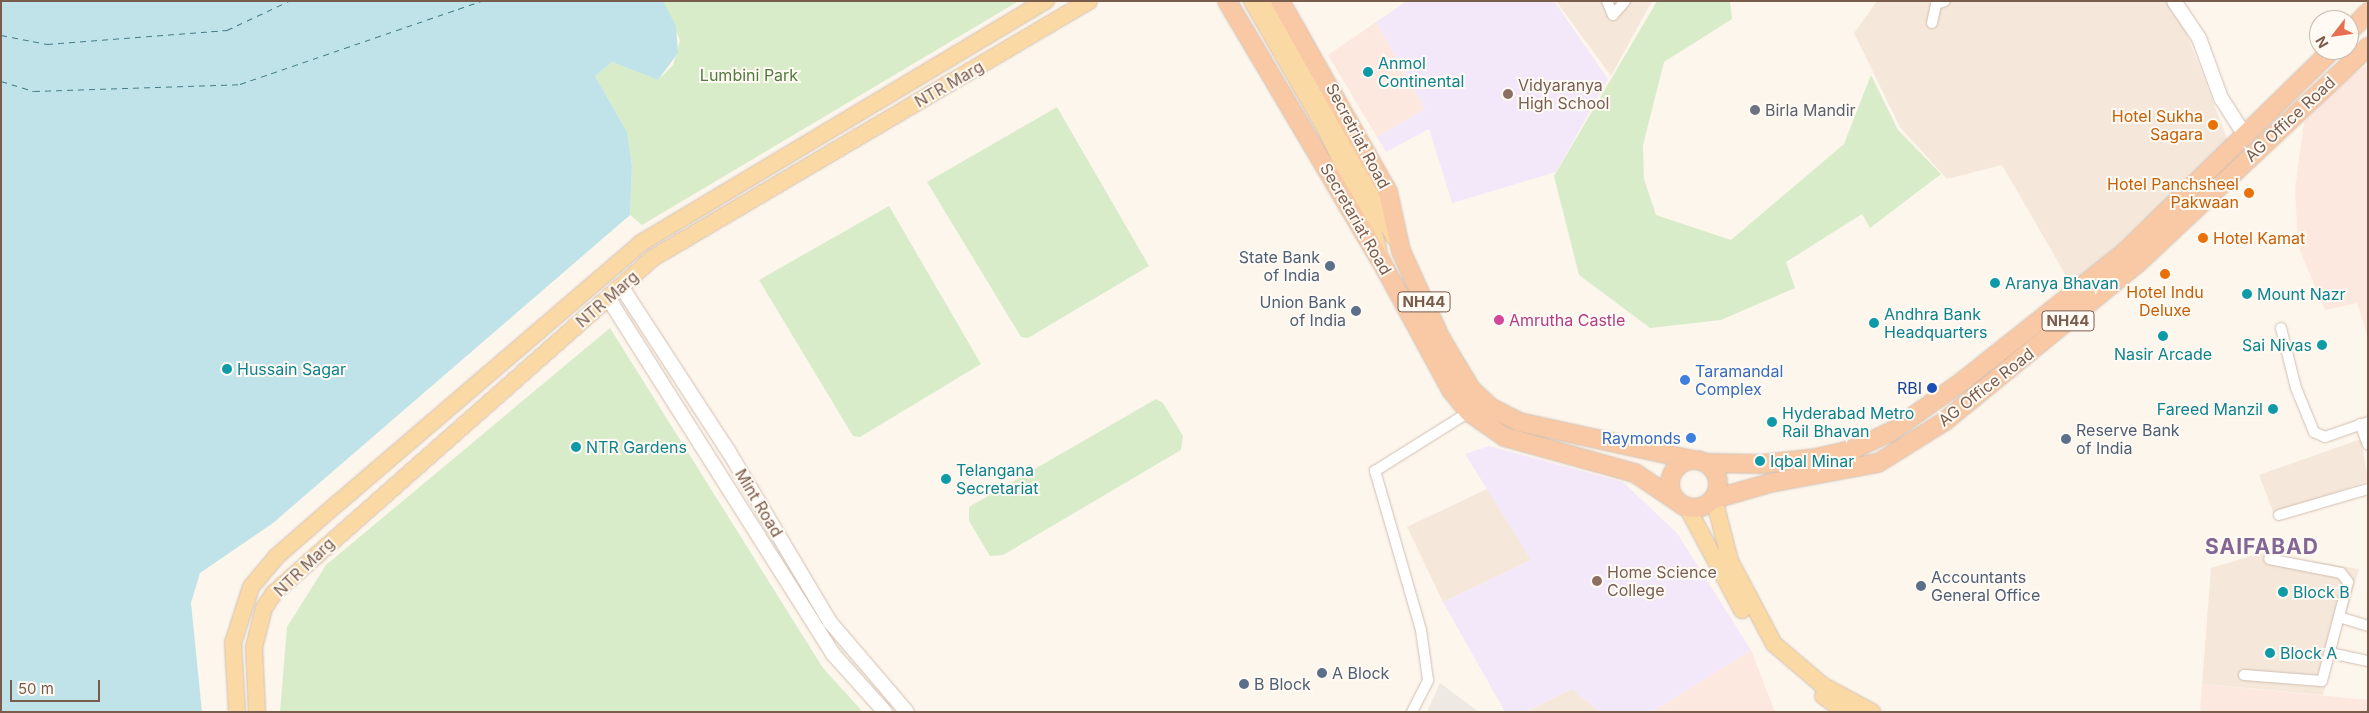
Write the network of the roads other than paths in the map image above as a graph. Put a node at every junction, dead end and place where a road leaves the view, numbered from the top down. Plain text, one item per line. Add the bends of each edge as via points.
1 (1046, 1) edge
2 (1089, 1) edge
3 (1227, 1) edge
4 (1252, 1) edge
5 (1267, 1) edge
6 (1280, 1) edge
7 (1607, 1) edge
8 (1625, 1) edge
9 (1945, 1) edge
10 (2174, 1) edge
11 (2368, 12) edge
12 (2359, 21) edge
13 (1932, 23) dead end
14 (2368, 48) edge
15 (2322, 60) edge
16 (1303, 72) junction
17 (2246, 137) junction
18 (1401, 251) junction
19 (1381, 261) junction
20 (621, 286) junction
21 (608, 298) junction
22 (2281, 328) dead end
23 (1469, 412) junction
24 (2364, 423) edge
25 (2368, 445) edge
26 (1647, 450) junction
27 (1700, 461) junction
28 (1635, 473) junction
29 (2368, 489) edge
30 (1714, 498) junction
31 (1686, 507) junction
32 (2279, 515) dead end
33 (2268, 559) dead end
34 (2339, 617) junction
35 (2368, 626) edge
36 (2330, 653) junction
37 (2368, 661) edge
38 (2244, 675) dead end
39 (237, 712) edge
40 (257, 712) edge
41 (885, 712) edge
42 (907, 712) edge
43 (1412, 712) edge
44 (1846, 712) edge
45 (1872, 712) edge

1 - 39 main road, NTR Marg via 641,243 276,557 250,587 233,643
2 - 20 main road, NTR Marg via 653,258
3 - 19 highway, Secretariat Road / NH44
4 - 16 main road
5 - 16 main road
6 - 18 highway, Secretriat Road / NH44 via 1388,192
7 - 8 street via 1613,15
9 - 13 street via 1936,4
10 - 17 street via 2199,38 2221,98
11 - 12 highway
14 - 30 highway, AG Office Road / NH44 via 2138,263 1938,426 1878,463 1770,482
15 - 17 highway, AG Office Road / NH44
16 - 18 main road
16 - 19 main road via 1372,222
17 - 27 highway, AG Office Road / NH44 via 2109,265 1889,433 1854,449 1816,458 1762,464
18 - 26 highway, Secretriat Road / NH44 via 1457,368 1490,407 1519,422 1552,432
19 - 23 highway, Secretariat Road / NH44 via 1451,390
20 - 21 main road, NTR Marg
20 - 42 street, Mint Road via 729,452 830,622
21 - 40 main road, NTR Marg via 274,593 264,608 254,646
21 - 41 street, Mint Road via 833,654
22 - 24 street via 2296,388 2314,432 2325,437
23 - 28 highway, Secretariat Road / NH44 via 1505,437
23 - 43 street via 1375,471 1421,630 1428,680
24 - 25 street
26 - 27 highway, Secretriat Road / NH44
26 - 28 highway via 1648,464
27 - 30 highway via 1718,483
27 - 31 highway via 1678,466 1670,482
28 - 31 highway, NH44
29 - 32 street
30 - 31 highway, NH44 via 1700,508
30 - 45 main road via 1730,561 1774,644 1822,686
31 - 44 main road via 1704,545 1770,653
33 - 34 street via 2346,576
34 - 35 street
34 - 36 street
36 - 37 street
36 - 38 street via 2320,682

